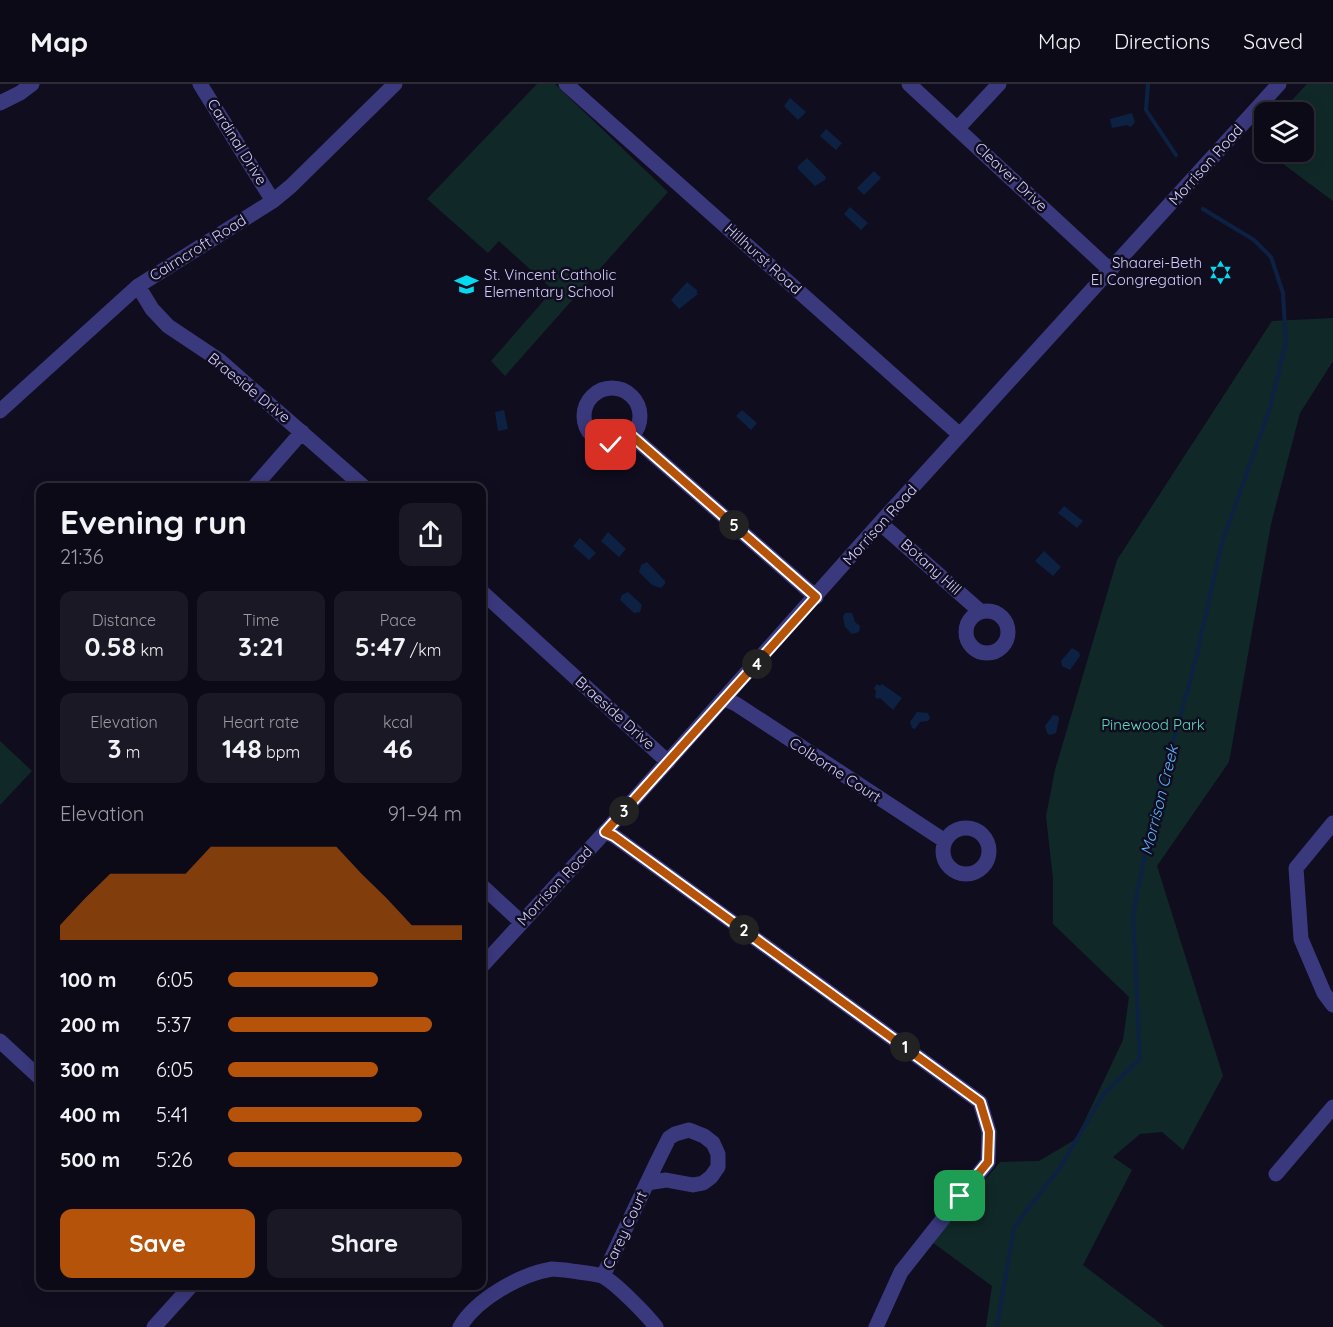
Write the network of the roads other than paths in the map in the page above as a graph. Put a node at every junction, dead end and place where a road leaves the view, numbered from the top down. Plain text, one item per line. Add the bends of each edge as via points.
1 (32, 84) edge
2 (201, 84) edge
3 (395, 84) edge
4 (566, 84) edge
5 (909, 84) edge
6 (999, 84) edge
7 (1279, 84) edge
8 (0, 103) edge
9 (958, 128) junction
10 (273, 201) junction
11 (1111, 271) junction
12 (138, 286) junction
13 (0, 411) edge
14 (302, 432) junction
15 (960, 435) junction
16 (632, 436) dead end
17 (257, 483) edge
18 (359, 483) edge
19 (880, 523) junction
20 (486, 596) edge
21 (816, 597) junction
22 (981, 612) dead end
23 (725, 699) junction
24 (668, 762) junction
25 (1333, 823) edge
26 (605, 832) junction
27 (945, 841) dead end
28 (486, 890) edge
29 (521, 922) junction
30 (486, 961) edge
31 (1333, 1005) edge
32 (0, 1041) edge
33 (36, 1074) edge
34 (1333, 1107) edge
35 (1276, 1174) dead end
36 (647, 1183) junction
37 (603, 1276) junction
38 (187, 1290) edge
39 (154, 1327) edge
40 (460, 1327) edge
41 (656, 1327) edge
42 (876, 1327) edge

1 - 8 street
2 - 10 street, Cardinal Drive
3 - 10 street, Cairncroft Road
4 - 15 street, Hillhurst Road
5 - 9 street, Cleaver Drive
6 - 9 street
7 - 11 street, Morrison Road
9 - 11 street, Cleaver Drive
10 - 12 street, Cairncroft Road
11 - 15 street, Morrison Road
12 - 13 street, Cairncroft Road
12 - 14 street, Braeside Drive via 168,326 219,360
14 - 17 street
14 - 18 street, Braeside Drive
15 - 19 street, Morrison Road
16 - 21 street
19 - 21 street, Morrison Road
19 - 22 street, Botany Hill
20 - 24 street, Braeside Drive
21 - 23 street, Morrison Road
23 - 24 street, Morrison Road
23 - 27 street, Colborne Court
24 - 26 street, Morrison Road
25 - 31 street via 1296,868 1301,939 1323,993
26 - 29 street, Morrison Road
26 - 42 street via 980,1102 989,1132 988,1162 901,1272
28 - 29 street
29 - 30 street, Morrison Road
32 - 33 street
34 - 35 street
36 - 36 street, Carey Court via 669,1138 675,1134 689,1130 713,1143 718,1167 703,1183
36 - 37 street, Carey Court
37 - 40 street via 554,1269 523,1278 494,1293
37 - 41 street via 646,1313
38 - 39 street

